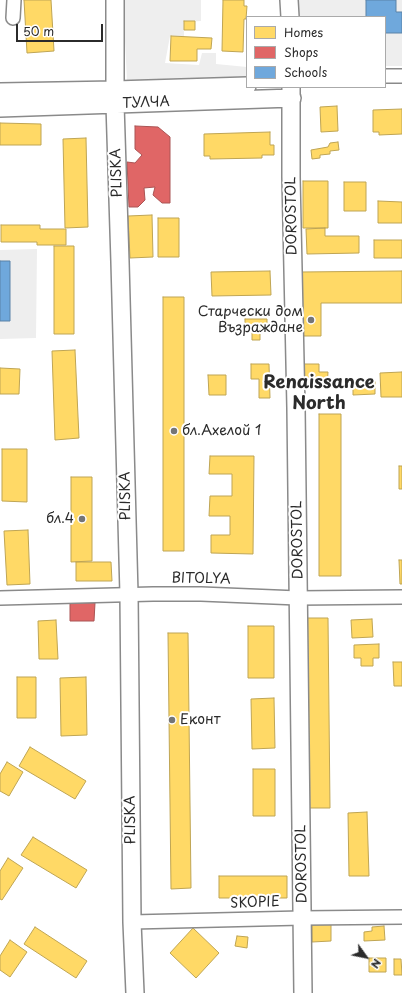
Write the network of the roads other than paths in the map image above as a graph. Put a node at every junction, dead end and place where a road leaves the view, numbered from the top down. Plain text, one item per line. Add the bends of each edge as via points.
1 (14, 0) edge
2 (115, 0) edge
3 (289, 0) edge
4 (290, 16) edge
5 (13, 18) dead end
6 (386, 76) edge
7 (402, 76) edge
8 (246, 86) edge
9 (0, 92) edge
10 (292, 92) edge
11 (115, 97) junction
12 (0, 108) edge
13 (129, 594) junction
14 (402, 597) edge
15 (0, 598) edge
16 (298, 598) junction
17 (402, 917) edge
18 (302, 918) junction
19 (132, 922) junction
20 (135, 993) edge
21 (304, 993) edge

1 - 5 street
2 - 11 main road, PLISKA
3 - 4 main road
6 - 7 street
8 - 11 main road, ТУЛЧА
9 - 11 main road, ТУЛЧА
10 - 11 main road, ТУЛЧА
10 - 16 main road, DOROSTOL via 291,185
11 - 12 main road, ТУЛЧА
11 - 13 main road, PLISKA
13 - 15 street, BITOLYA
13 - 16 street, BITOLYA
13 - 19 main road, PLISKA
14 - 16 street, BITOLYA
16 - 18 main road, DOROSTOL
17 - 18 street, SKOPIE
18 - 19 street, SKOPIE
18 - 21 main road, DOROSTOL
19 - 20 main road, PLISKA

